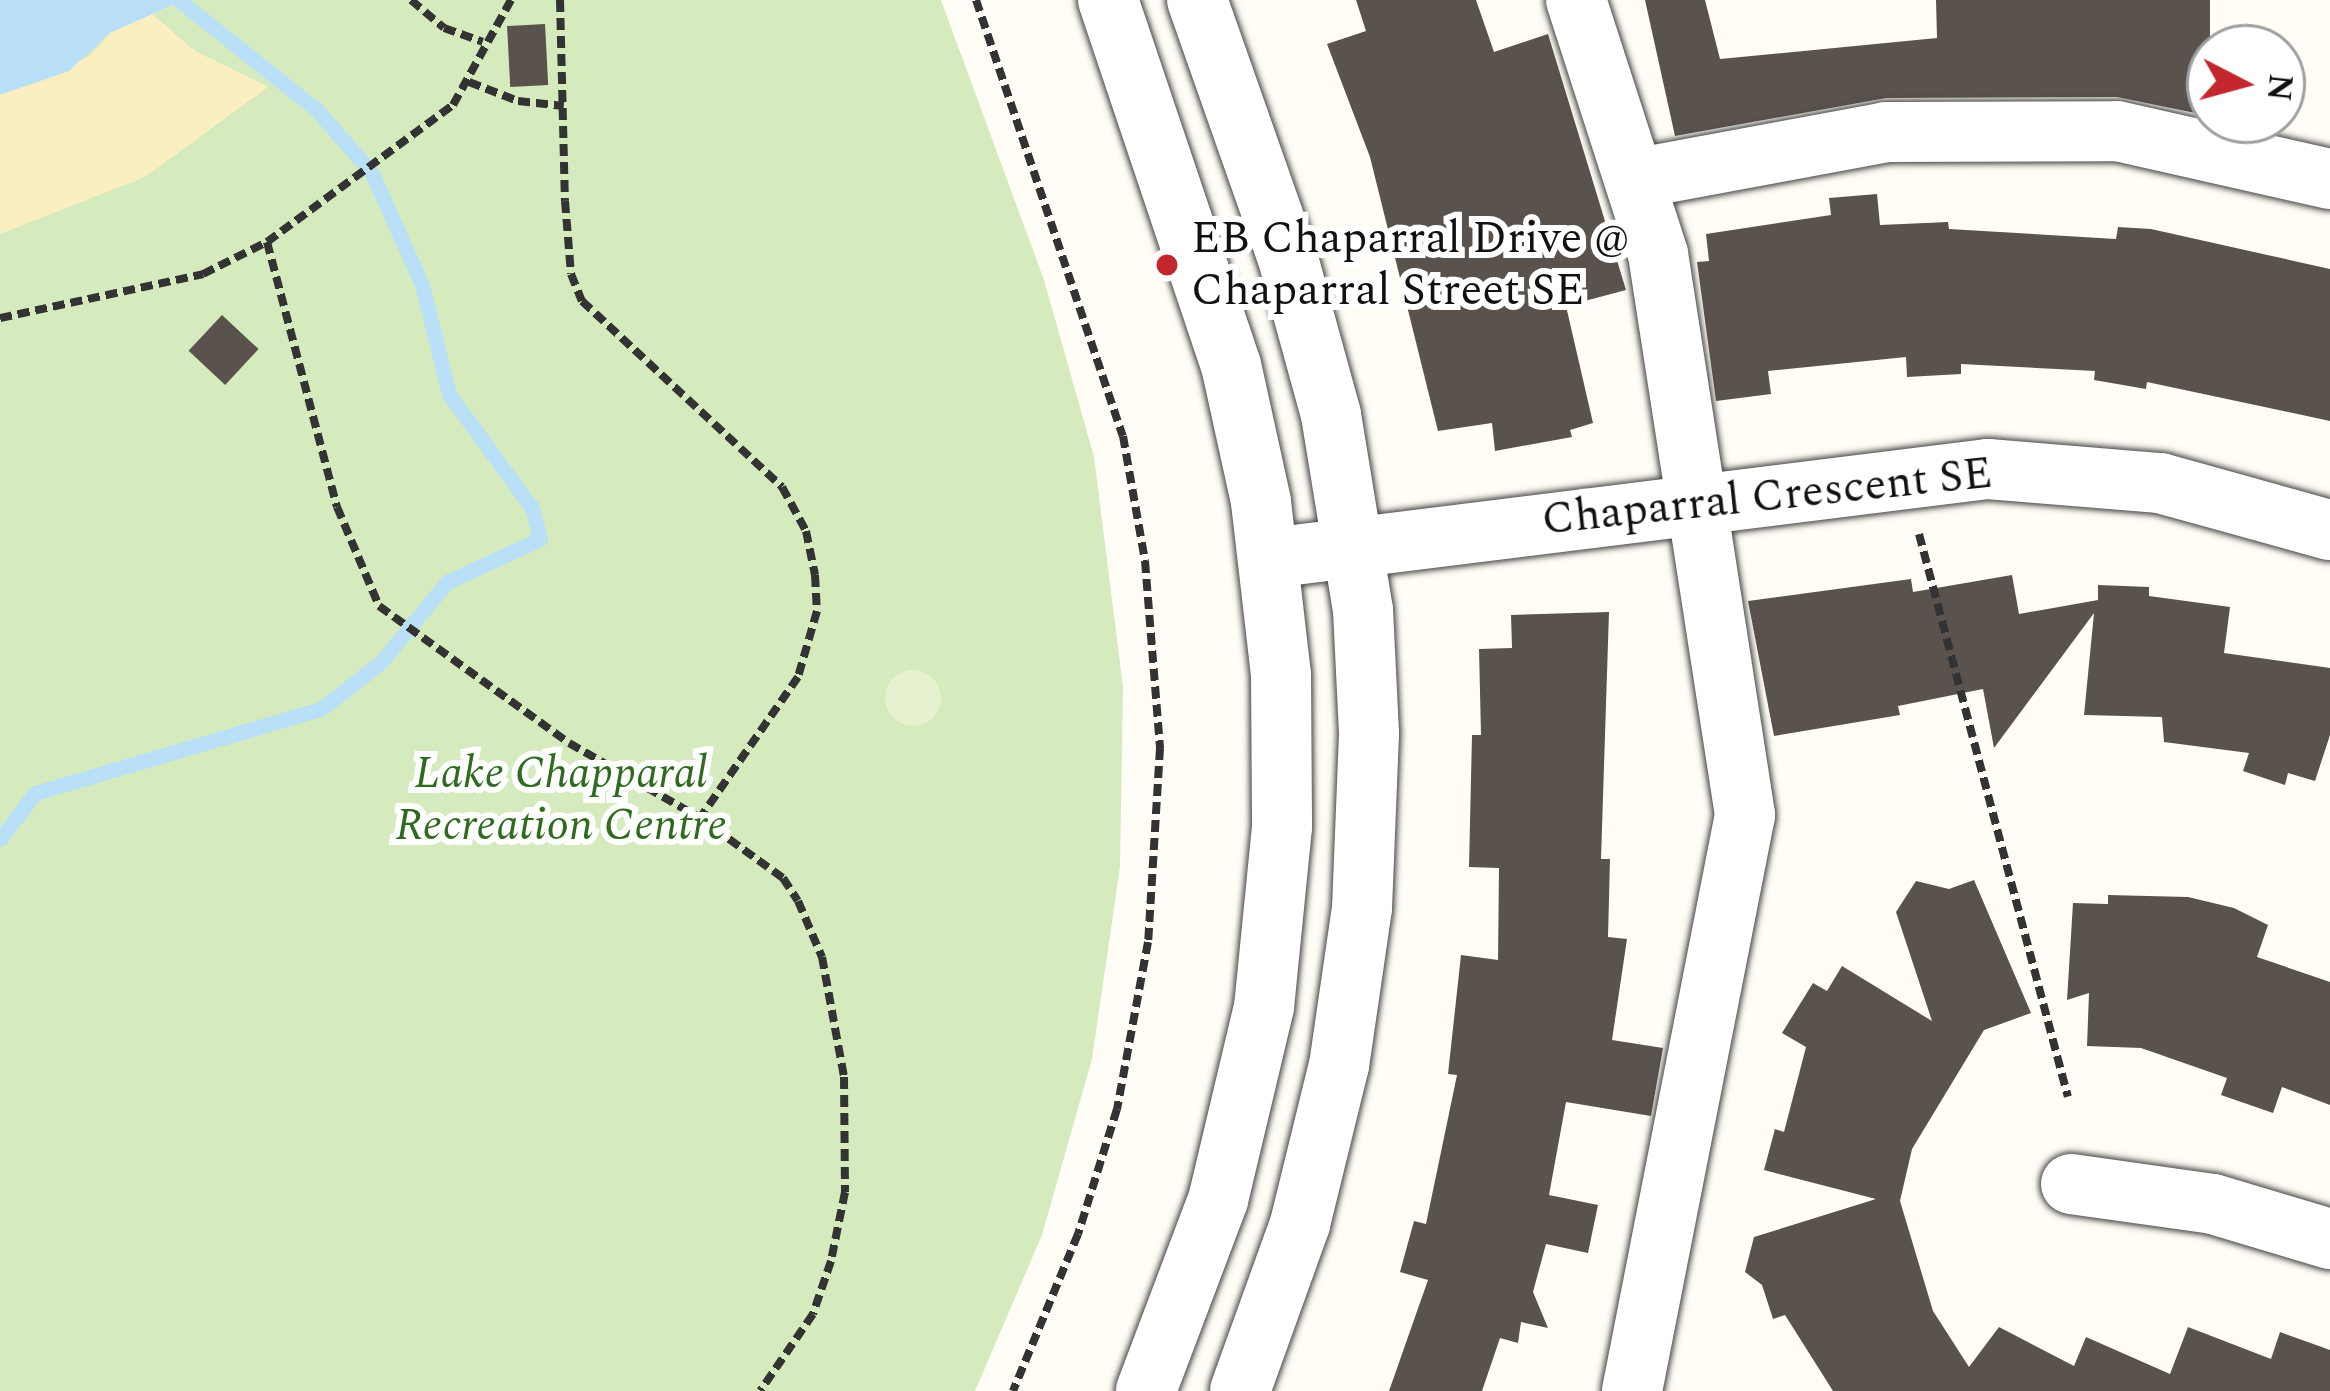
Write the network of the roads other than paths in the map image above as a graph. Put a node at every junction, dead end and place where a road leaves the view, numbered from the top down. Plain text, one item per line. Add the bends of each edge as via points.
1 (1108, 0) edge
2 (1197, 0) edge
3 (1576, 0) edge
4 (1639, 178) junction
5 (2330, 179) edge
6 (1695, 500) junction
7 (2330, 530) edge
8 (1355, 547) junction
9 (1270, 559) junction
10 (2071, 1184) dead end
11 (2330, 1239) edge
12 (1146, 1391) edge
13 (1240, 1391) edge
14 (1632, 1391) edge

1 - 9 street via 1222,331
2 - 8 street via 1310,329
3 - 4 street
4 - 5 street via 1886,132 2116,131
4 - 6 street
6 - 7 street, Chaparral Crescent SE via 1914,474 2044,470 2160,483
6 - 8 street, Chaparral Crescent SE
6 - 14 street via 1745,815
8 - 9 street, Chaparral Crescent SE
8 - 13 street via 1370,734 1356,963 1315,1172
9 - 12 street via 1283,776 1267,988 1218,1200
10 - 11 street via 2213,1204

